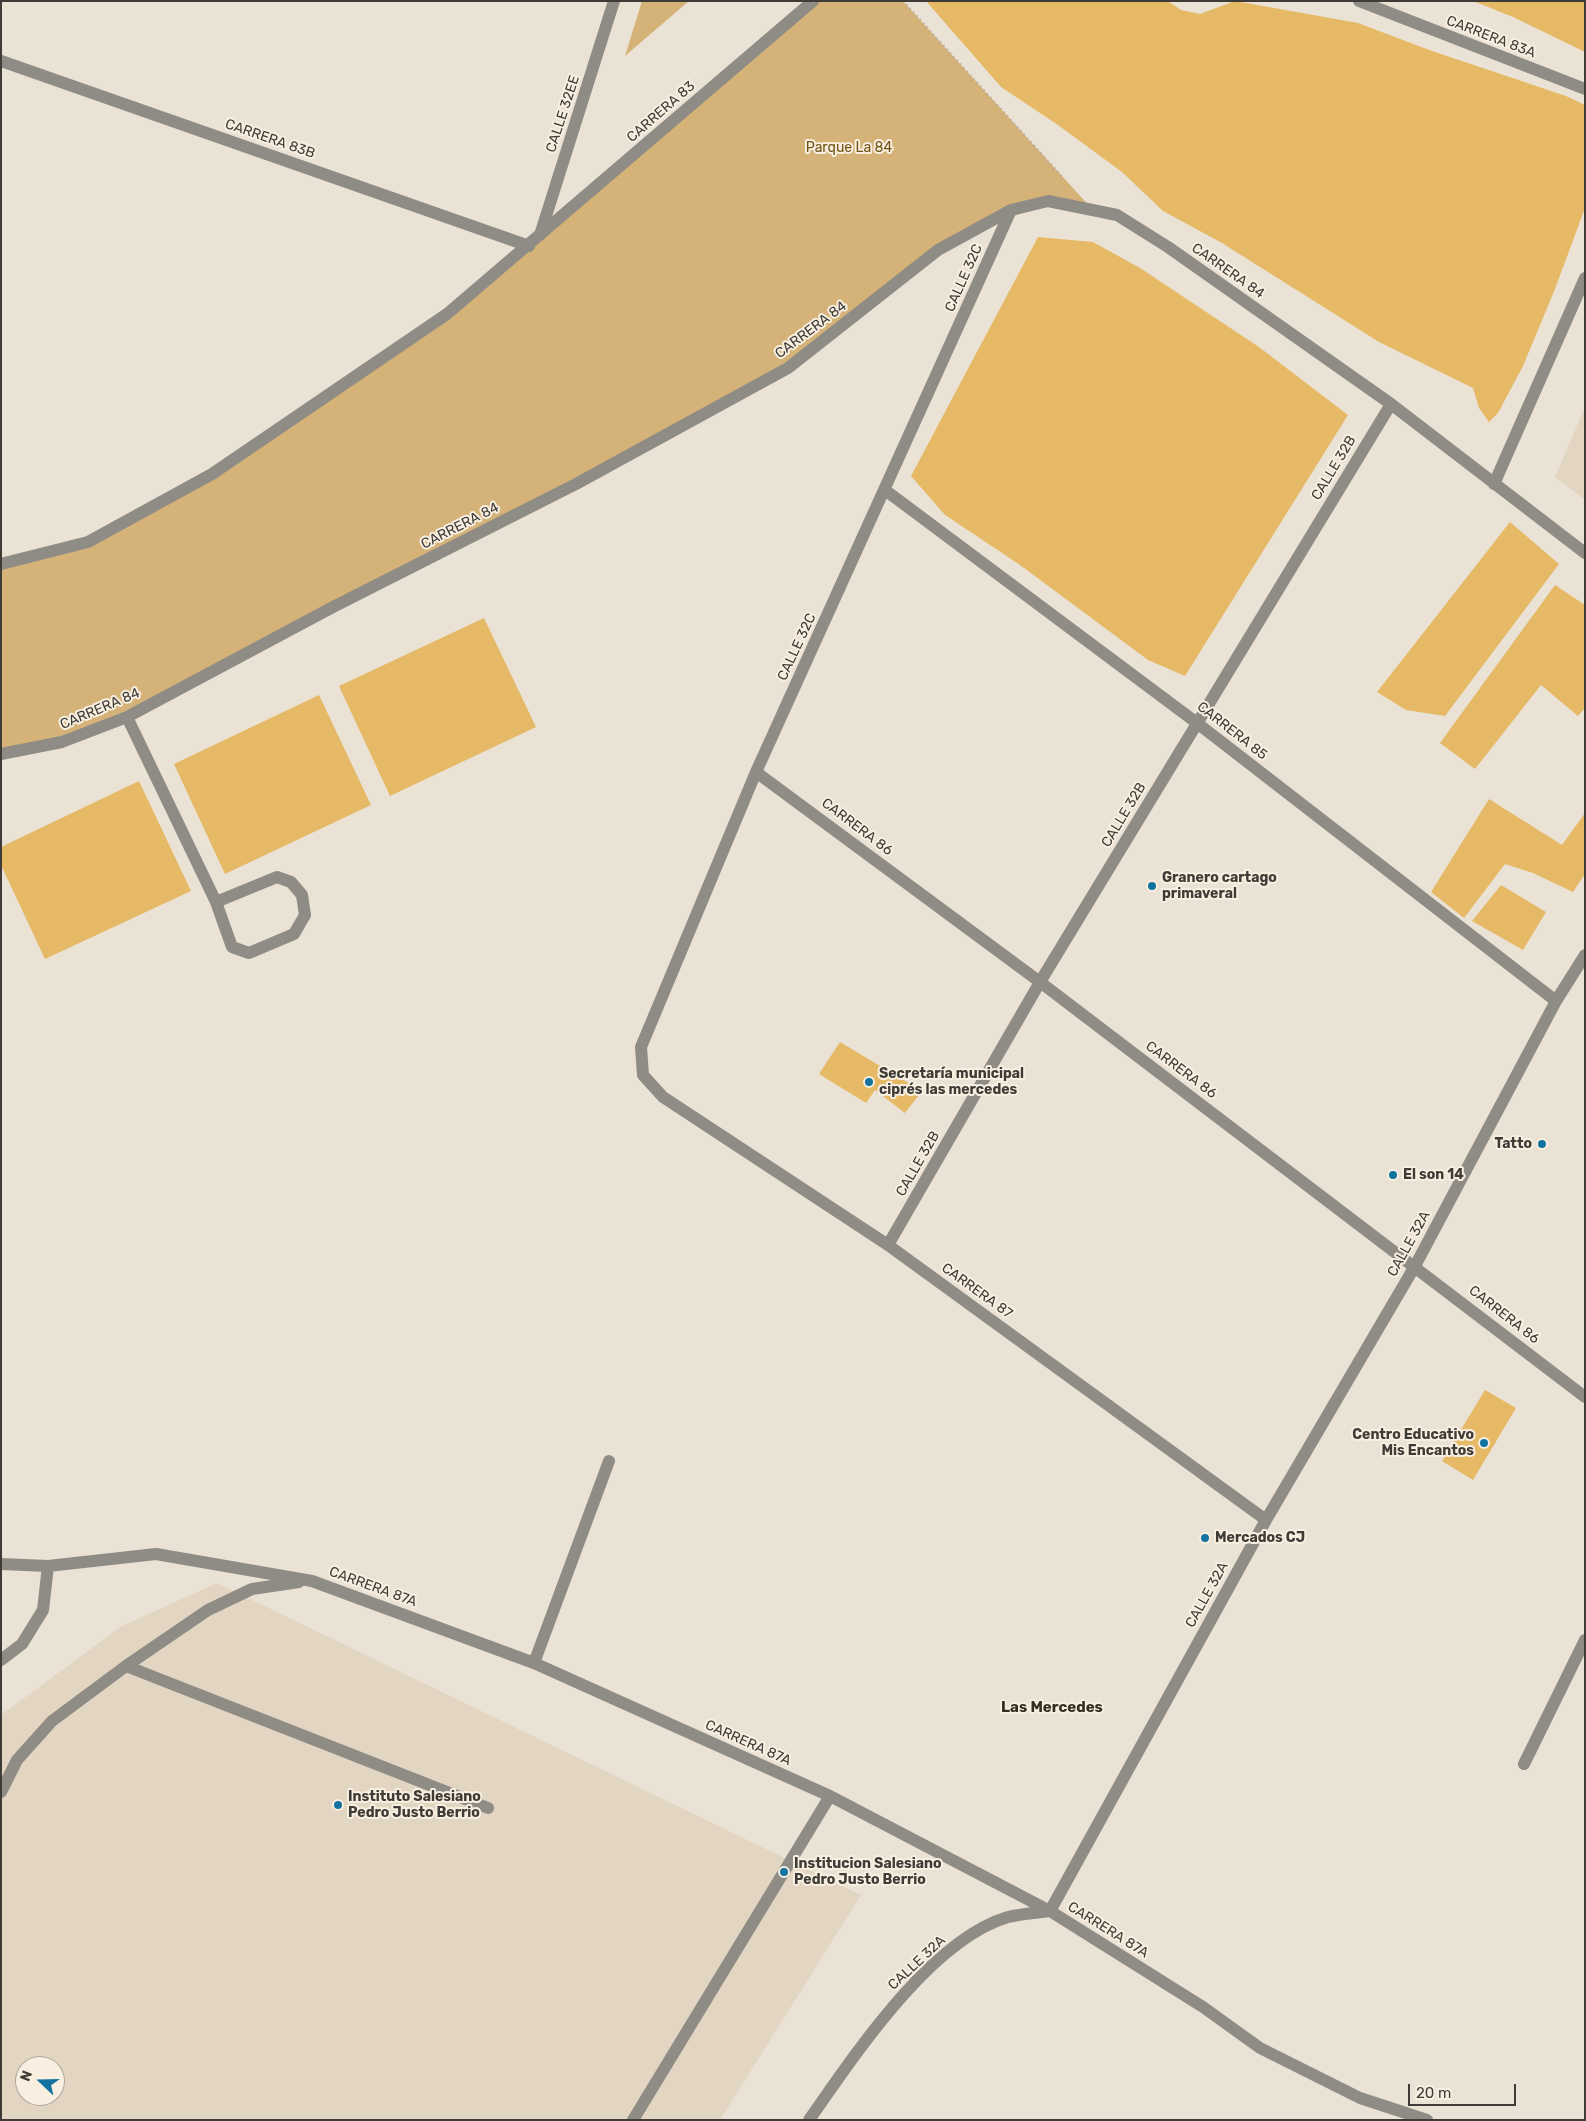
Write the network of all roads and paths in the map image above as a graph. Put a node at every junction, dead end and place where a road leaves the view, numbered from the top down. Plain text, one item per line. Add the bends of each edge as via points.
1 (614, 1) edge
2 (813, 1) edge
3 (903, 1) edge
4 (1359, 1) edge
5 (1, 61) edge
6 (1585, 89) edge
7 (1011, 210) junction
8 (1092, 210) junction
9 (540, 236) junction
10 (529, 246) junction
11 (1585, 278) edge
12 (1391, 404) junction
13 (1494, 484) junction
14 (885, 490) junction
15 (1585, 554) edge
16 (1, 564) edge
17 (127, 717) junction
18 (1197, 723) junction
19 (1, 754) edge
20 (756, 772) junction
21 (216, 902) junction
22 (1585, 955) edge
23 (1040, 982) junction
24 (1556, 1001) junction
25 (663, 1097) joint
26 (888, 1245) junction
27 (1415, 1266) junction
28 (1585, 1397) edge
29 (609, 1462) dead end
30 (1266, 1520) junction
31 (1, 1564) edge
32 (48, 1566) junction
33 (312, 1581) junction
34 (1585, 1640) edge
35 (1, 1660) edge
36 (534, 1663) junction
37 (126, 1666) junction
38 (1524, 1764) dead end
39 (1, 1792) edge
40 (830, 1796) junction
41 (488, 1808) dead end
42 (1050, 1912) junction
43 (633, 2120) edge
44 (809, 2120) edge
45 (1427, 2120) edge

1 - 9 street, CALLE 32EE
2 - 9 street, CARRERA 83
3 - 8 path
4 - 6 street, CARRERA 83A
5 - 10 street, CARRERA 83B
7 - 8 street, CARRERA 84 via 1048,201
7 - 14 street, CALLE 32C
7 - 17 street, CARRERA 84 via 938,250 788,368 576,484 333,607
8 - 12 street, CARRERA 84 via 1117,215 1161,243
9 - 10 street, CARRERA 83
10 - 16 street via 447,314 212,474 88,542
11 - 13 street
12 - 13 street, CARRERA 84
12 - 18 street, CALLE 32B
13 - 15 street, CARRERA 84
14 - 18 street, CARRERA 85
14 - 20 street, CALLE 32C
17 - 19 street, CARRERA 84 via 62,742
17 - 21 street
18 - 23 street, CALLE 32B
18 - 24 street, CARRERA 85
20 - 23 street, CARRERA 86
20 - 25 street, CALLE 32C via 641,1047 643,1075
21 - 21 street via 277,877 291,882 302,895 305,915 294,934 249,953 232,947
22 - 24 street, CALLE 32A
23 - 26 street, CALLE 32B
23 - 27 street, CARRERA 86
24 - 27 street, CALLE 32A
25 - 26 street, CARRERA 87
26 - 30 street, CARRERA 87
27 - 28 street, CARRERA 86
27 - 30 street, CALLE 32A
29 - 36 street
30 - 42 street, CALLE 32A
31 - 32 street, CARRERA 87A
32 - 33 street, CARRERA 87A via 156,1554
32 - 35 street via 43,1610 22,1644
33 - 36 street, CARRERA 87A
33 - 37 street via 252,1589 208,1610
34 - 38 street
36 - 40 street, CARRERA 87A
37 - 39 street via 52,1721 17,1760
37 - 41 street
40 - 42 street, CARRERA 87A
40 - 43 street
42 - 44 street, CALLE 32A via 1008,1917 982,1929 944,1955 880,2020
42 - 45 street, CARRERA 87A via 1203,2008 1260,2048 1360,2098

